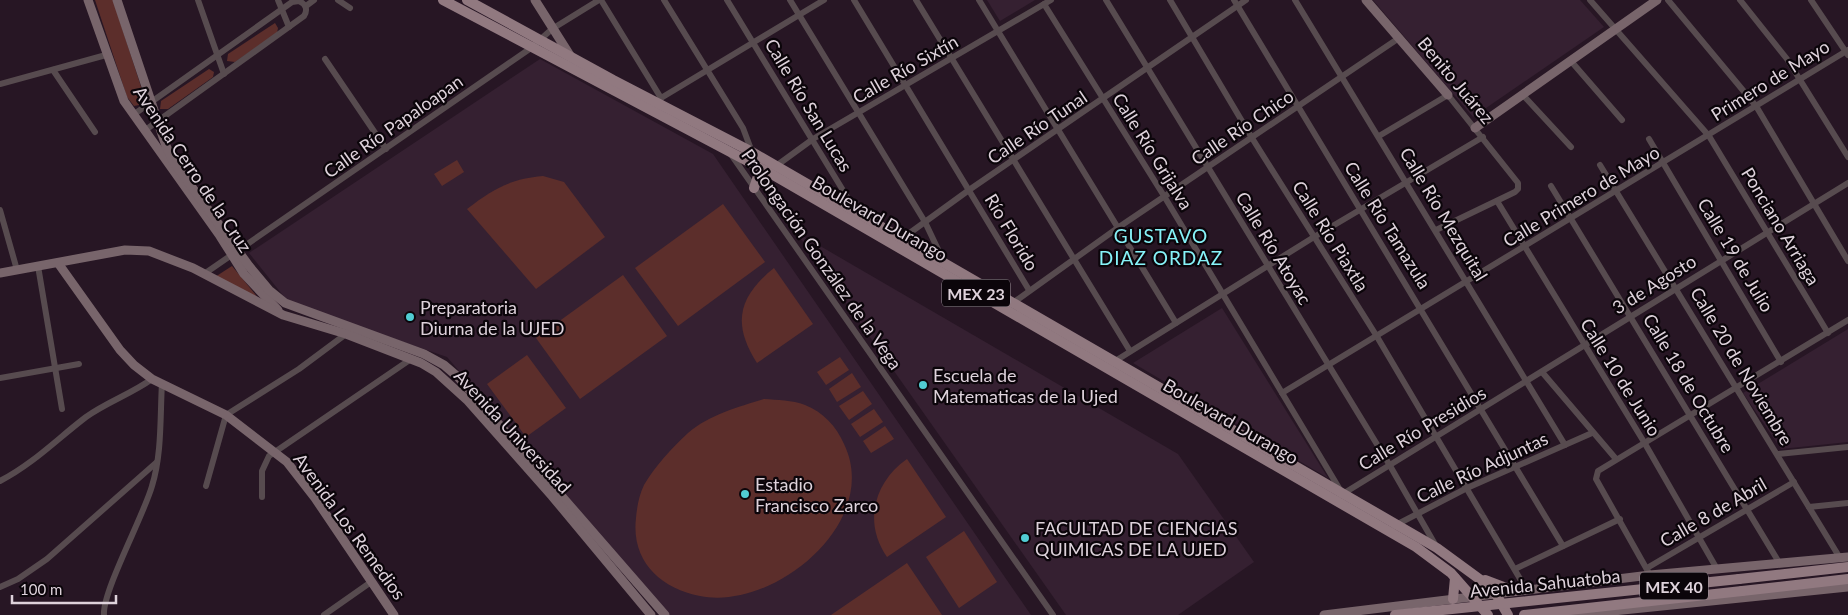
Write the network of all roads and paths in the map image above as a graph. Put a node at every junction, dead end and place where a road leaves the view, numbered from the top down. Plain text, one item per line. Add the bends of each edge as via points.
1 (88, 0) edge
2 (117, 0) edge
3 (198, 0) edge
4 (278, 0) edge
5 (314, 0) edge
6 (338, 0) edge
7 (443, 0) edge
8 (469, 0) edge
9 (535, 0) edge
10 (600, 0) edge
11 (664, 0) edge
12 (727, 0) edge
13 (790, 0) edge
14 (824, 0) edge
15 (854, 0) edge
16 (916, 0) edge
17 (979, 0) edge
18 (1051, 0) edge
19 (1106, 0) edge
20 (1170, 0) edge
21 (1246, 0) edge
22 (1295, 0) edge
23 (1366, 0) edge
24 (1590, 0) edge
25 (1657, 0) edge
26 (1668, 0) edge
27 (1740, 0) edge
28 (1811, 0) edge
29 (1236, 3) edge
30 (1044, 4) junction
31 (306, 6) junction
32 (350, 8) dead end
33 (281, 10) junction
34 (800, 15) junction
35 (289, 27) junction
36 (1615, 28) junction
37 (552, 29) junction
38 (998, 32) junction
39 (1192, 36) junction
40 (1399, 38) junction
41 (541, 41) junction
42 (754, 43) junction
43 (531, 48) junction
44 (1847, 52) edge
45 (106, 55) junction
46 (216, 57) junction
47 (571, 57) junction
48 (325, 59) dead end
49 (952, 60) junction
50 (1570, 60) junction
51 (1148, 68) junction
52 (53, 70) junction
53 (575, 71) junction
54 (707, 71) junction
55 (224, 74) junction
56 (1343, 76) junction
57 (1801, 80) junction
58 (0, 84) edge
59 (906, 86) junction
60 (1522, 94) junction
61 (1448, 95) junction
62 (1103, 100) junction
63 (150, 103) junction
64 (658, 104) junction
65 (1756, 106) junction
66 (1298, 108) junction
67 (859, 113) junction
68 (133, 115) junction
69 (1622, 120) dead end
70 (156, 121) junction
71 (1475, 128) junction
72 (144, 131) junction
73 (1058, 131) junction
74 (95, 132) dead end
75 (1379, 136) junction
76 (1709, 136) junction
77 (1483, 137) junction
78 (1252, 138) junction
79 (726, 139) junction
80 (813, 139) junction
81 (1650, 139) dead end
82 (1571, 147) dead end
83 (386, 149) junction
84 (728, 150) junction
85 (752, 152) junction
86 (1848, 157) edge
87 (1014, 161) junction
88 (1663, 164) junction
89 (1600, 166) dead end
90 (1208, 168) junction
91 (772, 169) junction
92 (1406, 183) junction
93 (1848, 183) edge
94 (1552, 186) dead end
95 (754, 188) junction
96 (969, 190) junction
97 (1616, 191) junction
98 (1164, 196) junction
99 (1496, 201) junction
100 (1814, 204) junction
101 (1361, 209) junction
102 (0, 210) edge
103 (856, 211) junction
104 (1571, 219) junction
105 (925, 222) junction
106 (1119, 227) junction
107 (864, 228) junction
108 (1436, 230) junction
109 (1767, 232) junction
110 (1314, 237) junction
111 (898, 242) junction
112 (1524, 248) junction
113 (236, 254) junction
114 (1075, 258) junction
115 (1722, 260) junction
116 (1848, 261) edge
117 (58, 262) junction
118 (944, 262) junction
119 (38, 266) junction
120 (1268, 267) junction
121 (17, 270) junction
122 (0, 273) edge
123 (204, 274) junction
124 (1467, 281) junction
125 (1676, 288) junction
126 (1030, 290) junction
127 (1223, 295) junction
128 (1014, 302) junction
129 (285, 303) joint
130 (1421, 307) junction
131 (1004, 310) junction
132 (283, 315) junction
133 (1631, 316) junction
134 (1848, 320) edge
135 (1176, 323) junction
136 (1828, 333) junction
137 (346, 334) junction
138 (1376, 335) junction
139 (1584, 345) junction
140 (1130, 351) junction
141 (411, 359) junction
142 (1115, 361) junction
143 (1781, 362) junction
144 (80, 364) dead end
145 (1328, 365) junction
146 (1106, 367) junction
147 (55, 368) junction
148 (1542, 372) junction
149 (0, 378) edge
150 (152, 379) junction
151 (1526, 382) junction
152 (162, 383) junction
153 (1737, 387) junction
154 (1282, 394) junction
155 (62, 409) dead end
156 (1482, 410) junction
157 (1690, 414) junction
158 (226, 415) junction
159 (1592, 433) junction
160 (1436, 436) junction
161 (1644, 442) junction
162 (1566, 445) junction
163 (1848, 447) edge
164 (274, 452) junction
165 (1778, 454) junction
166 (1616, 459) junction
167 (157, 462) junction
168 (1389, 464) junction
169 (1517, 467) junction
170 (0, 481) edge
171 (1794, 482) junction
172 (206, 486) dead end
173 (1468, 488) junction
174 (1343, 494) junction
175 (262, 497) dead end
176 (1334, 501) junction
177 (1848, 503) edge
178 (1809, 506) junction
179 (1747, 510) junction
180 (1417, 513) junction
181 (1620, 519) junction
182 (1396, 524) junction
183 (1386, 530) junction
184 (1700, 537) junction
185 (1563, 546) junction
186 (1437, 548) junction
187 (1844, 558) edge
188 (1780, 564) junction
189 (1848, 567) edge
190 (1516, 569) junction
191 (1717, 570) junction
192 (1704, 571) junction
193 (1649, 572) junction
194 (1455, 578) junction
195 (1481, 579) junction
196 (1848, 579) edge
197 (372, 582) junction
198 (0, 586) edge
199 (1848, 586) edge
200 (1526, 589) junction
201 (1514, 591) junction
202 (1497, 594) junction
203 (1474, 596) junction
204 (1449, 599) junction
205 (1708, 601) junction
206 (657, 606) junction
207 (650, 614) edge
208 (104, 615) edge
209 (324, 615) edge
210 (394, 615) edge
211 (665, 615) edge
212 (1053, 615) edge
213 (1324, 615) edge
214 (1329, 615) edge
215 (1395, 615) edge
216 (1451, 615) edge
217 (1488, 615) edge
218 (1508, 615) edge
219 (1524, 615) edge
220 (1531, 615) edge
221 (1574, 615) edge

1 - 45 street, Avenida Cerro de la Cruz
2 - 63 street, Avenida Cerro de la Cruz
3 - 46 street
4 - 33 street
5 - 31 street
6 - 32 street
7 - 43 main road, Boulevard Durango / MEX 23
8 - 41 main road, Boulevard Durango / MEX 23
9 - 37 street
10 - 37 street, Calle Río Papaloapan
10 - 64 street
11 - 54 street
12 - 42 street, Calle Río San Lucas
13 - 34 street
14 - 34 street
15 - 59 street, Río Florido
16 - 49 street
17 - 38 street
18 - 30 street, Calle Río Sixtín
19 - 51 street, Calle Río Atoyac
20 - 39 street, Calle Río Piaxtla
21 - 29 street, Calle Río Tunal
22 - 56 street, Calle Río Mezquital
23 - 40 street, Benito Juárez
24 - 36 street, Ponciano Arriaga
25 - 36 street
26 - 65 street
27 - 57 street
28 - 44 street
29 - 39 street, Calle Río Tunal
29 - 66 street, Calle Río Tamazula
30 - 38 street, Calle Río Sixtín
30 - 62 street, Calle Río Grijalva
31 - 33 street via 297,1
31 - 35 street via 306,15
33 - 35 street
33 - 46 street
34 - 42 street
34 - 67 street
35 - 55 street
36 - 50 street
36 - 76 street, Ponciano Arriaga
37 - 41 street, Calle Río Papaloapan
37 - 47 street
38 - 49 street, Calle Río Sixtín
38 - 73 street
39 - 51 street, Calle Río Tunal
39 - 78 street, Calle Río Piaxtla
40 - 56 street, Calle Río Chico
40 - 61 street, Benito Juárez
41 - 43 street, Calle Río Papaloapan
41 - 47 main road, Boulevard Durango / MEX 23
42 - 54 street
42 - 80 street, Calle Río San Lucas
43 - 53 main road, Boulevard Durango / MEX 23
43 - 83 street, Calle Río Papaloapan
44 - 57 street, Primero de Mayo
45 - 52 street
45 - 68 street, Avenida Cerro de la Cruz
46 - 55 street
46 - 63 street
47 - 53 street
47 - 64 main road, Boulevard Durango / MEX 23
48 - 83 street
49 - 59 street, Calle Río Sixtín
49 - 87 street
50 - 60 street
50 - 69 street
51 - 62 street, Calle Río Tunal
51 - 90 street, Calle Río Atoyac
52 - 58 street
52 - 74 street
53 - 64 main road, Boulevard Durango / MEX 23
54 - 64 street
54 - 85 street via 744,128
55 - 70 street
56 - 66 street, Calle Río Chico
56 - 75 street, Calle Río Mezquital
57 - 65 street, Primero de Mayo
57 - 86 street
59 - 67 street, Calle Río Sixtín
59 - 96 street, Río Florido
60 - 71 street
60 - 82 street
61 - 71 street, Benito Juárez
61 - 75 street
62 - 73 street, Calle Río Tunal
62 - 98 street, Calle Río Grijalva
63 - 68 street
63 - 70 street, Avenida Cerro de la Cruz
64 - 79 main road, Boulevard Durango / MEX 23
64 - 84 main road, Boulevard Durango / MEX 23
65 - 76 street, Primero de Mayo
65 - 100 street
66 - 78 street, Calle Río Chico
66 - 101 street, Calle Río Tamazula
67 - 80 street, Calle Río Sixtín
67 - 105 street
68 - 72 street, Avenida Cerro de la Cruz
70 - 72 street
70 - 113 street, Avenida Cerro de la Cruz via 173,160
71 - 77 street, Benito Juárez
72 - 113 street, Avenida Cerro de la Cruz
73 - 87 street, Calle Río Tunal
73 - 106 street
75 - 92 street, Calle Río Mezquital
76 - 88 street, Calle Primero de Mayo
76 - 109 street, Ponciano Arriaga
77 - 92 street
77 - 99 street, Benito Juárez via 1518,183 1515,192
78 - 90 street, Calle Río Chico
78 - 110 street, Calle Río Piaxtla
79 - 84 street, Prolongación González de la Vega
79 - 85 main road, Boulevard Durango / MEX 23
80 - 91 street, Calle Río Sixtín
80 - 103 street, Calle Río San Lucas
81 - 88 street, Calle 19 de Julio
83 - 113 street, Calle Río Papaloapan
84 - 91 main road, Boulevard Durango / MEX 23
84 - 95 street, Prolongación González de la Vega
85 - 91 main road, Boulevard Durango / MEX 23
87 - 96 street, Calle Río Tunal
87 - 114 street
88 - 97 street, Calle Primero de Mayo
88 - 115 street, Calle 19 de Julio
89 - 97 street, Calle 20 de Noviembre
90 - 98 street, Calle Río Chico
90 - 120 street, Calle Río Atoyac
91 - 95 main road via 758,176
91 - 103 main road, Boulevard Durango / MEX 23
91 - 107 main road, Boulevard Durango / MEX 23
92 - 101 street
92 - 108 street, Calle Río Mezquital
93 - 100 street, 3 de Agosto
94 - 104 street, Calle 18 de Octubre
95 - 212 street, Prolongación González de la Vega
96 - 105 street, Calle Río Tunal
96 - 126 street, Río Florido
97 - 104 street, Calle Primero de Mayo
97 - 125 street, Calle 20 de Noviembre
98 - 106 street, Calle Río Chico
98 - 127 street, Calle Río Grijalva
99 - 108 street
99 - 112 street, Calle 10 de Junio
100 - 109 street, 3 de Agosto
100 - 116 street
101 - 110 street
101 - 130 street, Calle Río Tamazula
102 - 121 street
103 - 107 street, Calle Río San Lucas
103 - 111 main road, Boulevard Durango / MEX 23
104 - 112 street, Calle Primero de Mayo
104 - 133 street, Calle 18 de Octubre
105 - 111 street, Calle Río Tunal
105 - 118 street
106 - 114 street, Calle Río Chico
106 - 135 street
107 - 111 main road, Boulevard Durango / MEX 23
108 - 124 street, Calle Río Mezquital
109 - 115 street, 3 de Agosto
109 - 136 street, Ponciano Arriaga
110 - 120 street
110 - 138 street, Calle Río Piaxtla
111 - 118 main road, Boulevard Durango / MEX 23
111 - 131 main road, Boulevard Durango / MEX 23
112 - 124 street, Calle Primero de Mayo
112 - 139 street, Calle 10 de Junio
113 - 123 street, Calle Río Papaloapan
113 - 129 street, Avenida Cerro de la Cruz
113 - 132 street, Avenida Cerro de la Cruz via 244,274
114 - 126 street, Calle Río Chico
114 - 140 street
115 - 125 street, 3 de Agosto
115 - 143 street, Calle 19 de Julio
117 - 119 street, Avenida Universidad
117 - 123 street, Avenida Universidad via 140,250 157,253
117 - 150 street, Avenida Los Remedios via 120,350
118 - 128 main road, Boulevard Durango / MEX 23
119 - 121 street, Avenida Universidad
119 - 147 street
120 - 127 street
120 - 145 street, Calle Río Atoyac
121 - 122 street, Avenida Universidad
123 - 132 street, Avenida Universidad
124 - 130 street, Calle Primero de Mayo
124 - 151 street, Calle Río Mezquital
125 - 133 street, 3 de Agosto
125 - 153 street, Calle 20 de Noviembre
126 - 128 street, Calle Río Chico
127 - 135 street
127 - 154 street, Calle Río Grijalva
128 - 131 street, Calle Río Chico
128 - 142 main road, Boulevard Durango / MEX 23
129 - 206 street, Avenida Universidad via 419,352 444,365 529,457
130 - 138 street, Calle Primero de Mayo
130 - 156 street, Calle Río Tamazula
131 - 146 main road, Boulevard Durango / MEX 23
132 - 137 street, Avenida Universidad
133 - 139 street, 3 de Agosto
133 - 157 street, Calle 18 de Octubre
134 - 136 street
135 - 140 street
136 - 143 street
137 - 141 street, Avenida Universidad
137 - 158 street via 300,369
138 - 145 street, Calle Primero de Mayo
138 - 160 street, Calle Río Piaxtla
139 - 148 street, 3 de Agosto
139 - 161 street, Calle 10 de Junio
140 - 142 street
141 - 164 street
141 - 207 street, Avenida Universidad via 436,372 468,400
142 - 146 street
142 - 174 main road, Boulevard Durango / MEX 23
143 - 153 street
144 - 147 street
145 - 154 street, Calle Primero de Mayo
145 - 168 street, Calle Río Atoyac
146 - 176 main road, Boulevard Durango / MEX 23
147 - 149 street
147 - 155 street
148 - 151 street, 3 de Agosto
148 - 159 street
150 - 152 street, Avenida Los Remedios
150 - 170 street via 85,418 32,461
151 - 156 street, Calle Río Presidios
151 - 162 street, Calle Río Mezquital
152 - 158 street, Avenida Los Remedios
152 - 167 street
153 - 157 street
153 - 165 street, Calle 20 de Noviembre
154 - 174 street, Calle Río Grijalva
156 - 160 street, Calle Río Presidios
156 - 169 street, Calle Río Tamazula
157 - 161 street
157 - 179 street, Calle 18 de Octubre
158 - 164 street, Avenida Los Remedios
158 - 172 street
159 - 162 street, Calle Río Adjuntas
159 - 166 street
160 - 168 street, Calle Río Presidios
160 - 173 street, Calle Río Piaxtla
161 - 166 street
161 - 184 street, Calle 10 de Junio
162 - 169 street, Calle Río Adjuntas
163 - 165 street
164 - 175 street via 262,471
164 - 197 street, Avenida Los Remedios via 298,475
165 - 171 street, Calle 20 de Noviembre
166 - 181 street via 1598,471 1596,479
167 - 198 street via 47,559 18,579
167 - 208 street via 149,496 110,590
168 - 174 street, Calle Río Presidios
168 - 180 street, Calle Río Atoyac
169 - 173 street, Calle Río Adjuntas
169 - 185 street, Calle Río Tamazula
171 - 178 street, Calle 20 de Noviembre
171 - 179 street, Calle 8 de Abril
173 - 180 street, Calle Río Adjuntas
173 - 190 street, Calle Río Piaxtla
174 - 176 street, Calle Río Presidios
174 - 182 main road, Boulevard Durango / MEX 23
176 - 183 main road, Boulevard Durango / MEX 23
177 - 178 street
178 - 187 street, Calle 20 de Noviembre
179 - 184 street, Calle 8 de Abril
179 - 188 street, Calle 18 de Octubre
180 - 182 street, Calle Río Adjuntas
180 - 186 street, Calle Río Atoyac
181 - 185 street
181 - 193 street
182 - 183 street, Calle Río Adjuntas
182 - 186 main road, Boulevard Durango / MEX 23
183 - 194 main road, Boulevard Durango / MEX 23 via 1416,547
184 - 191 street, Calle 10 de Junio
184 - 193 street, Calle 8 de Abril
185 - 190 street
186 - 195 main road, Boulevard Durango / MEX 23
187 - 188 street
188 - 191 street
189 - 215 main road, Avenida Sahuatoba / MEX 40, bridge
190 - 200 street, Calle Río Piaxtla
191 - 192 street
192 - 193 street
192 - 205 street via 1700,591
193 - 200 street
194 - 203 main road, Boulevard Durango / MEX 23
194 - 204 main road
195 - 201 main road
195 - 202 main road, Boulevard Durango / MEX 23
196 - 219 main road, Avenida Sahuatoba / MEX 40, bridge
197 - 209 street
197 - 210 street, Avenida Los Remedios
199 - 205 street
200 - 201 street
200 - 220 street via 1526,606
201 - 202 street
202 - 203 street
202 - 218 main road, Boulevard Durango / MEX 23
203 - 204 street
203 - 217 main road, Boulevard Durango / MEX 23
204 - 214 street
204 - 216 street
205 - 221 street
206 - 207 street
206 - 211 street, Avenida Universidad
213 - 214 street

